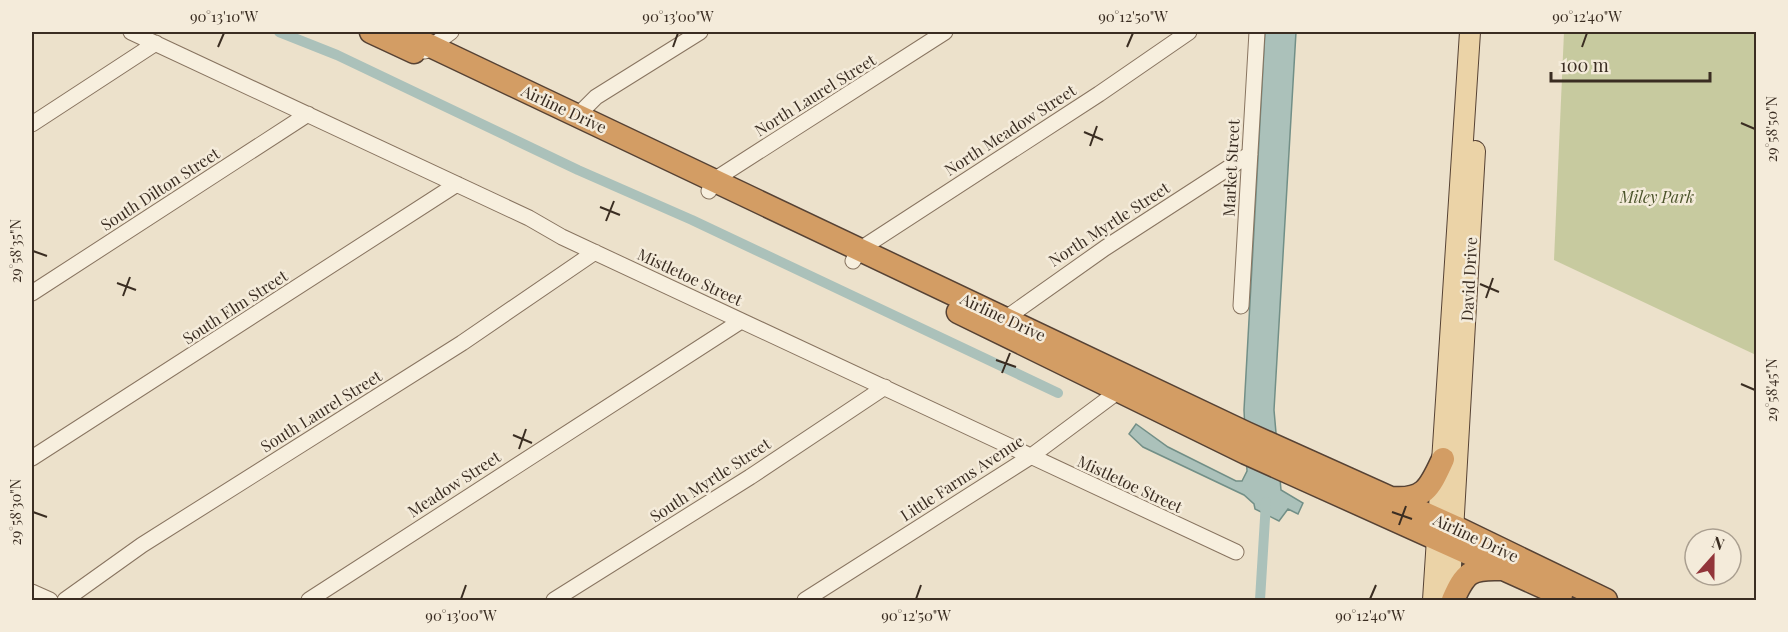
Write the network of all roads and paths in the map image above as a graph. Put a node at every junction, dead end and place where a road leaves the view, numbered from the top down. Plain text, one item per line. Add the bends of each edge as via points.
1 (131, 32) edge
2 (371, 32) edge
3 (401, 32) edge
4 (451, 32) edge
5 (700, 32) edge
6 (945, 32) edge
7 (1189, 32) edge
8 (1257, 32) edge
9 (1470, 32) edge
10 (1482, 32) edge
11 (156, 43) junction
12 (426, 50) junction
13 (308, 114) junction
14 (578, 115) junction
15 (32, 124) edge
16 (1250, 154) junction
17 (457, 184) junction
18 (711, 186) junction
19 (596, 252) junction
20 (856, 255) junction
21 (32, 293) edge
22 (1241, 306) dead end
23 (741, 321) junction
24 (998, 323) junction
25 (1126, 386) junction
26 (885, 387) junction
27 (1273, 455) junction
28 (1030, 456) junction
29 (32, 458) edge
30 (1443, 459) junction
31 (1391, 498) junction
32 (1447, 534) junction
33 (1236, 552) dead end
34 (1502, 569) junction
35 (32, 592) edge
36 (50, 600) edge
37 (65, 600) edge
38 (309, 600) edge
39 (554, 600) edge
40 (806, 600) edge
41 (1433, 600) edge
42 (1451, 600) edge
43 (1573, 600) edge
44 (1606, 600) edge

1 - 11 street, Mistletoe Street
2 - 12 highway, Airline Drive
3 - 12 highway, Airline Drive
4 - 12 street
5 - 14 street via 596,97
6 - 18 street, North Laurel Street
7 - 20 street, North Meadow Street
8 - 16 street, Market Street
9 - 30 main road, David Drive
10 - 32 main road, David Drive
11 - 13 street, Mistletoe Street
11 - 15 street
12 - 14 highway, Airline Drive
12 - 18 highway, Airline Drive
13 - 17 street, Mistletoe Street
13 - 21 street, South Dilton Street
14 - 18 highway, Airline Drive
16 - 22 street, Market Street
16 - 24 street, North Myrtle Street
17 - 19 street, Mistletoe Street
17 - 29 street, South Elm Street
18 - 20 highway, Airline Drive
19 - 23 street, Mistletoe Street
19 - 37 street, South Laurel Street via 462,343 142,545
20 - 24 highway, Airline Drive
23 - 26 street, Mistletoe Street
23 - 38 street, Meadow Street
24 - 25 highway, Airline Drive
25 - 27 highway, Airline Drive
25 - 28 street, Little Farms Avenue
26 - 28 street, Mistletoe Street
26 - 39 street, South Myrtle Street
27 - 31 highway, Airline Drive
27 - 32 highway, Airline Drive
28 - 33 street, Mistletoe Street
28 - 40 street, Little Farms Avenue
30 - 31 highway via 1432,484 1421,495 1407,500
30 - 32 main road, David Drive
31 - 32 highway, Airline Drive
32 - 34 highway, Airline Drive
32 - 41 main road
32 - 42 main road
32 - 44 highway, Airline Drive
34 - 42 highway via 1469,572
34 - 43 highway, Airline Drive
35 - 36 street

